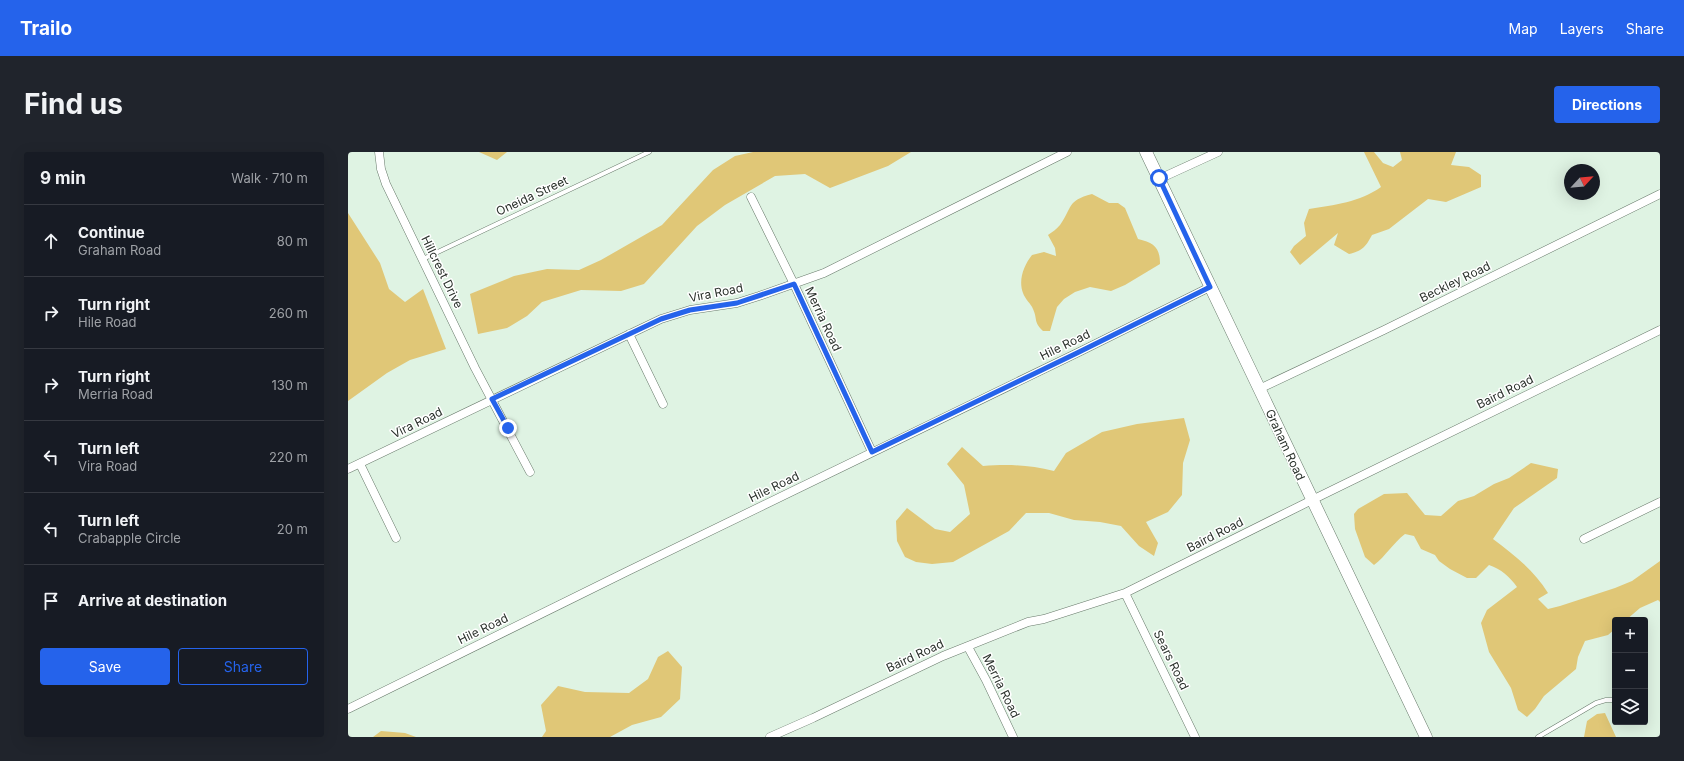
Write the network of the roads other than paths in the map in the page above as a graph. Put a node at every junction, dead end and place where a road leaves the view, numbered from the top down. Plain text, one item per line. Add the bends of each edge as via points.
1 (379, 152) edge
2 (649, 152) edge
3 (1067, 152) edge
4 (1146, 152) edge
5 (1218, 152) edge
6 (1159, 178) junction
7 (1660, 194) edge
8 (751, 197) dead end
9 (423, 260) junction
10 (794, 284) junction
11 (1210, 287) junction
12 (1660, 330) edge
13 (629, 334) junction
14 (1259, 389) junction
15 (492, 399) junction
16 (663, 404) dead end
17 (872, 452) junction
18 (360, 464) junction
19 (348, 469) edge
20 (530, 472) dead end
21 (1312, 500) junction
22 (1660, 502) edge
23 (396, 538) dead end
24 (1584, 539) dead end
25 (1125, 593) junction
26 (968, 647) junction
27 (1612, 700) edge
28 (348, 709) edge
29 (770, 737) edge
30 (1013, 737) edge
31 (1195, 737) edge
32 (1426, 737) edge
33 (1538, 737) edge

1 - 9 street, Hillcrest Drive via 386,184
2 - 9 lane, Oneida Street
3 - 10 street, Vira Road via 824,273
4 - 6 main road, Graham Road
5 - 6 street
6 - 11 main road, Graham Road
7 - 14 street, Beckley Road
8 - 10 street, Merria Road
9 - 15 street, Hillcrest Drive
10 - 13 street, Vira Road via 737,303 675,314
10 - 17 street, Merria Road
11 - 14 main road, Graham Road
11 - 17 street, Hile Road
12 - 21 street, Baird Road
13 - 15 street, Vira Road
13 - 16 street
14 - 21 main road, Graham Road
15 - 18 street, Vira Road
15 - 20 street, Hillcrest Drive
17 - 28 street, Hile Road
18 - 19 street, Vira Road
18 - 23 street
21 - 25 street, Baird Road
21 - 32 main road, Graham Road
22 - 24 street
25 - 26 street, Baird Road via 1028,622
25 - 31 street, Sears Road
26 - 29 street, Baird Road via 943,656
26 - 30 street, Merria Road
27 - 33 lane via 1596,703

